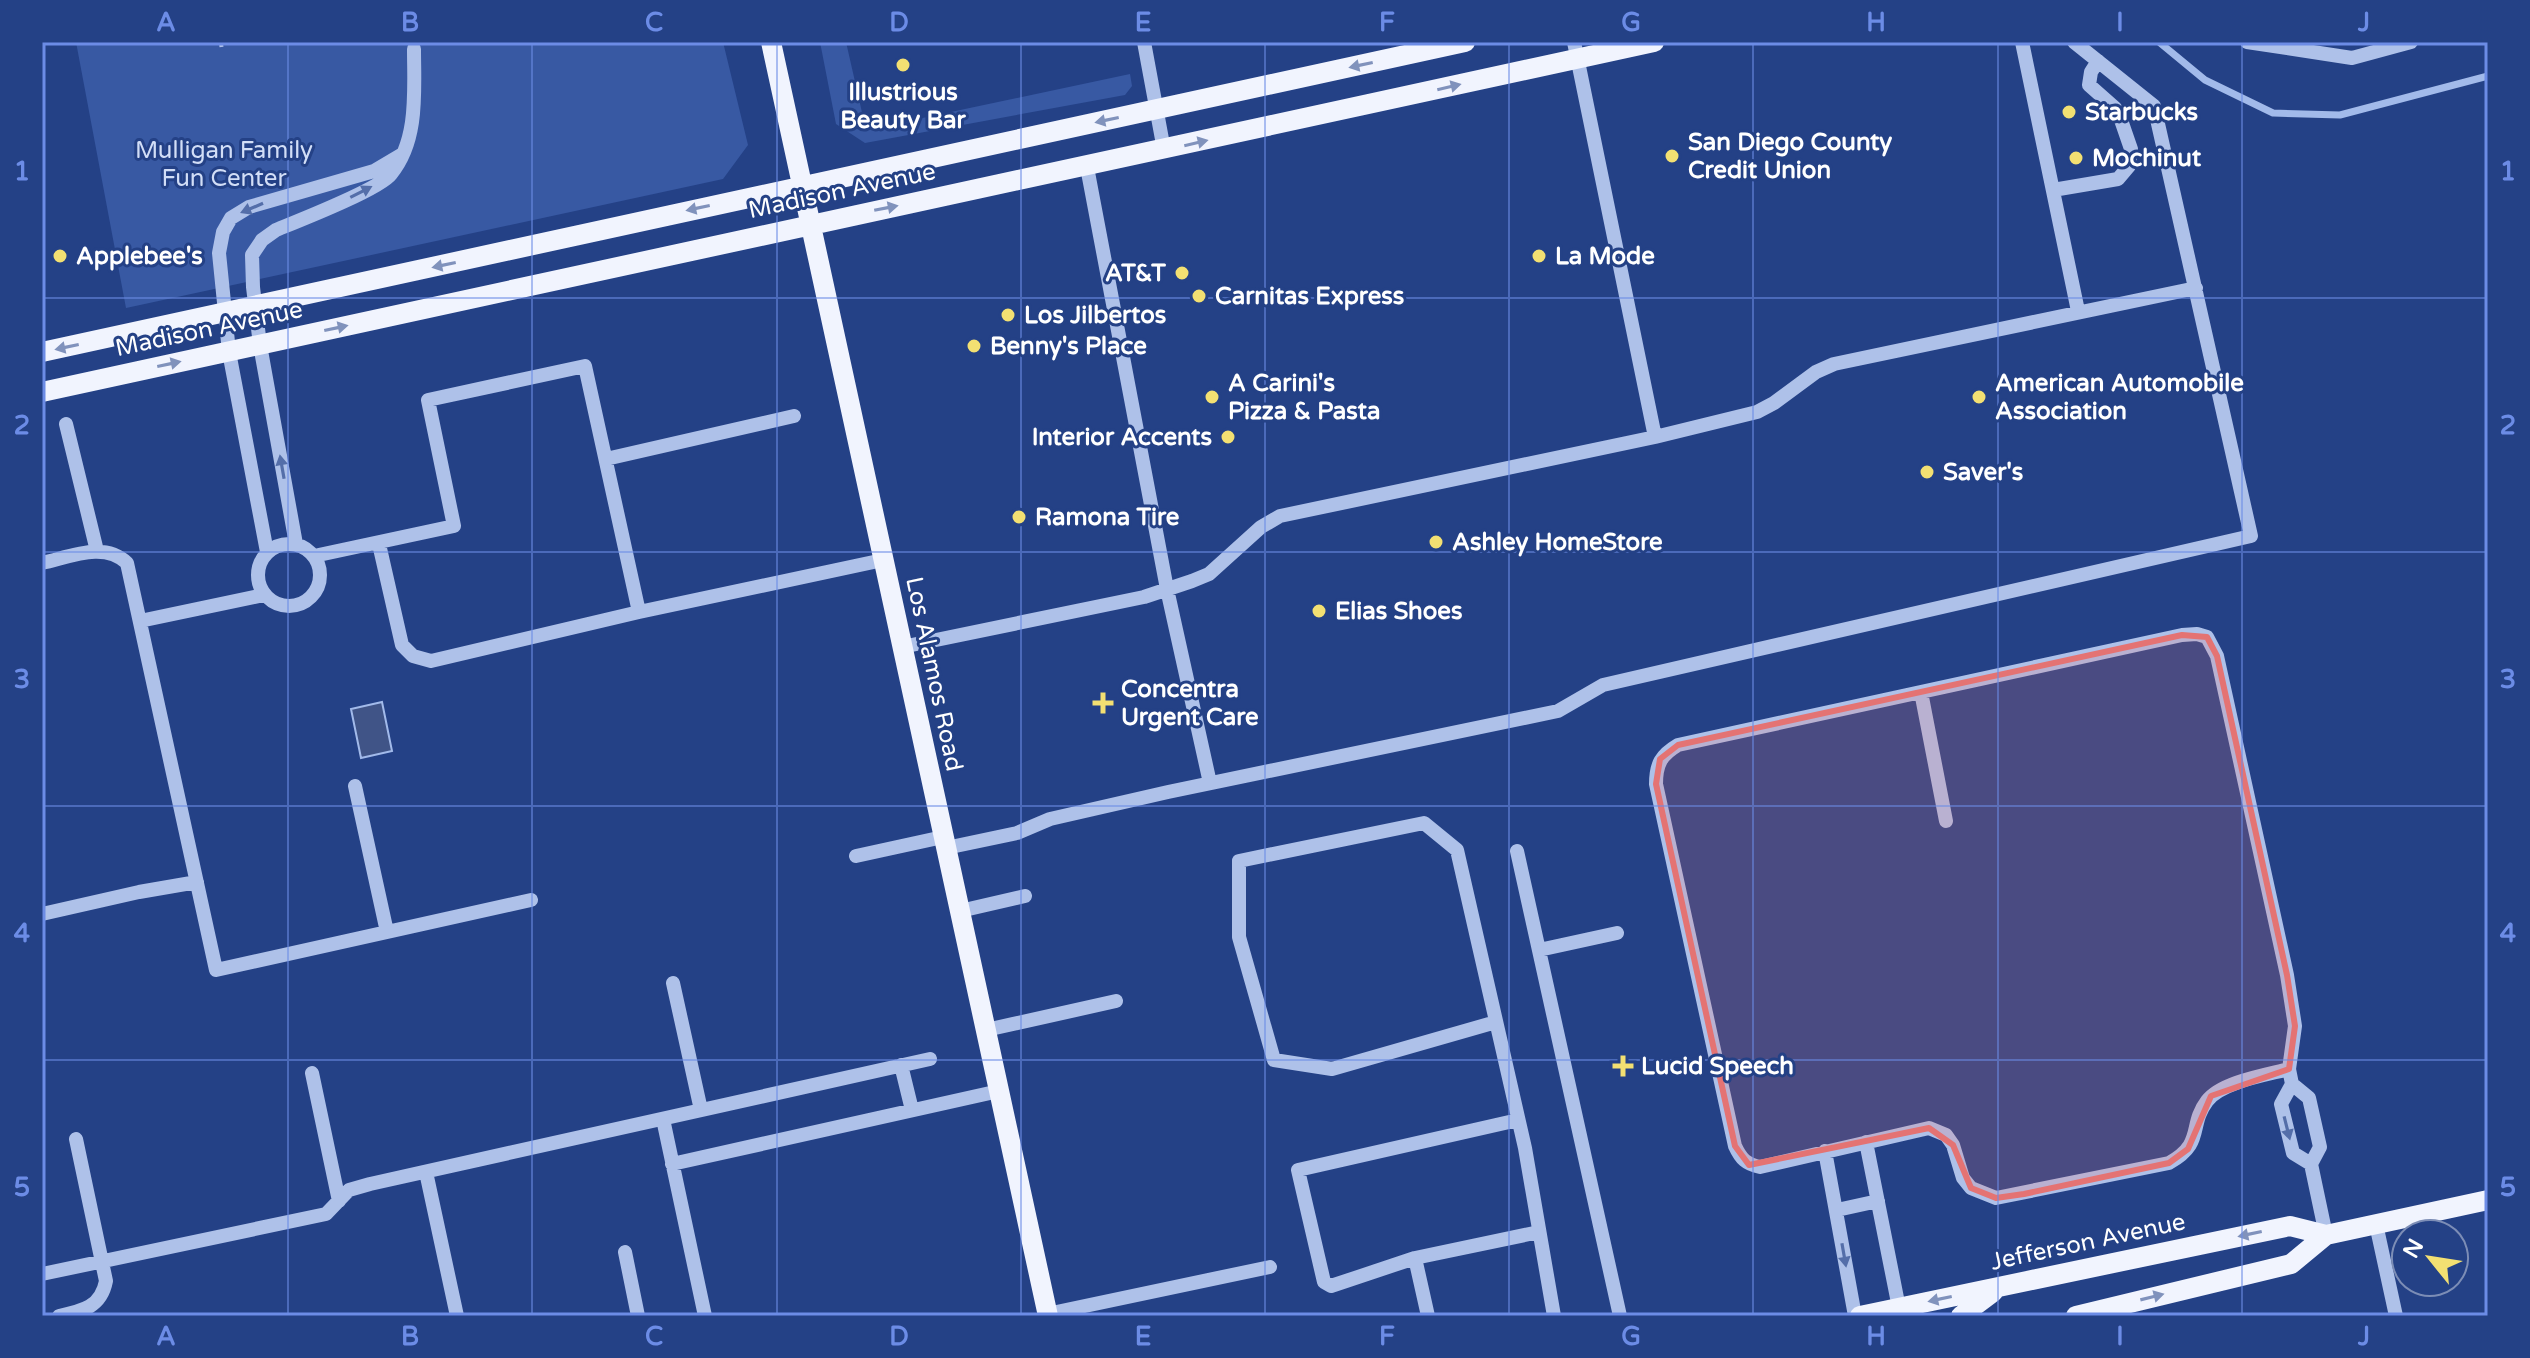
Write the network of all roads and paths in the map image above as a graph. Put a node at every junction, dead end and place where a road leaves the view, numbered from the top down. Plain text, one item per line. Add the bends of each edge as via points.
1 (771, 42) edge
2 (1144, 42) edge
3 (1465, 42) edge
4 (1654, 42) edge
5 (2025, 42) edge
6 (2074, 42) edge
7 (2247, 42) edge
8 (2411, 42) edge
9 (221, 43) edge
10 (414, 49) dead end
11 (1576, 50) edge
12 (222, 51) dead end
13 (2098, 61) junction
14 (1157, 110) junction
15 (1164, 150) junction
16 (403, 153) junction
17 (1087, 167) junction
18 (802, 186) junction
19 (2053, 190) junction
20 (810, 225) junction
21 (2196, 288) junction
22 (255, 306) junction
23 (2078, 311) junction
24 (226, 313) junction
25 (260, 345) junction
26 (42, 352) edge
27 (229, 352) junction
28 (42, 392) edge
29 (794, 416) dead end
30 (66, 424) dead end
31 (1655, 437) junction
32 (606, 459) junction
33 (296, 544) junction
34 (379, 544) junction
35 (97, 551) junction
36 (267, 552) junction
37 (314, 556) junction
38 (883, 560) junction
39 (42, 563) edge
40 (1167, 589) junction
41 (264, 595) junction
42 (639, 612) junction
43 (140, 621) junction
44 (902, 647) junction
45 (1921, 692) junction
46 (1210, 783) junction
47 (355, 786) dead end
48 (1946, 821) dead end
49 (945, 842) junction
50 (1517, 851) dead end
51 (856, 856) dead end
52 (197, 882) junction
53 (1025, 896) dead end
54 (531, 900) dead end
55 (960, 911) junction
56 (42, 914) edge
57 (387, 932) junction
58 (1617, 933) dead end
59 (1539, 950) junction
60 (673, 983) dead end
61 (1116, 1001) dead end
62 (1496, 1022) junction
63 (986, 1030) junction
64 (930, 1059) dead end
65 (901, 1065) junction
66 (312, 1073) dead end
67 (2290, 1077) junction
68 (999, 1091) junction
69 (701, 1110) junction
70 (912, 1110) junction
71 (663, 1119) junction
72 (1518, 1120) junction
73 (76, 1139) dead end
74 (1866, 1142) junction
75 (1825, 1151) junction
76 (672, 1164) junction
77 (2311, 1164) junction
78 (426, 1172) junction
79 (2488, 1200) edge
80 (339, 1201) junction
81 (1878, 1201) junction
82 (1837, 1210) junction
83 (2376, 1224) junction
84 (1539, 1232) junction
85 (2326, 1235) junction
86 (625, 1252) dead end
87 (1415, 1258) junction
88 (103, 1262) junction
89 (1270, 1267) dead end
90 (42, 1274) edge
91 (1999, 1287) junction
92 (1899, 1308) junction
93 (1048, 1315) edge
94 (2088, 1315) edge
95 (59, 1316) edge
96 (457, 1316) edge
97 (638, 1316) edge
98 (705, 1316) edge
99 (1428, 1316) edge
100 (1554, 1316) edge
101 (1620, 1316) edge
102 (1857, 1316) edge
103 (1961, 1316) edge
104 (2396, 1316) edge

1 - 18 main road, Los Alamos Road
2 - 14 street
3 -> 14 main road, Madison Avenue
4 - 11 main road, Madison Avenue
5 - 19 street
6 - 13 street
7 - 8 street via 2352,58
9 - 12 path
10 - 16 street via 412,126
15 -> 11 main road, Madison Avenue
11 - 31 street
13 - 19 street via 2089,85 2121,120 2131,149 2129,166 2118,179
13 - 21 street via 2154,106
14 - 15 street
14 -> 18 main road, Madison Avenue
15 - 17 main road, Madison Avenue
22 -> 16 street via 252,255 262,240 390,176
16 -> 24 street via 374,171 249,207 231,218 219,253
20 -> 17 main road, Madison Avenue
17 - 40 street
18 - 20 main road, Los Alamos Road
18 -> 22 main road, Madison Avenue
19 - 23 street
25 -> 20 main road, Madison Avenue
20 - 38 main road, Los Alamos Road
21 - 23 street
21 - 46 street via 2251,536 1603,685 1558,711
22 - 24 main road, Madison Avenue
22 - 25 street
23 - 31 street via 1834,364 1757,412
24 -> 26 main road, Madison Avenue
24 - 27 street
25 - 27 main road, Madison Avenue
33 -> 25 street
28 -> 27 main road, Madison Avenue
27 - 36 street
29 - 32 street
30 - 35 street
31 - 40 street via 1280,516 1209,574
32 - 34 street via 585,366 428,400 454,526
32 - 42 street
33 - 36 street via 280,544
33 - 37 street
34 - 37 street
34 - 42 street via 402,645 413,656 431,661
35 - 39 street
35 - 43 street via 109,551 127,563
36 - 41 street via 257,578
37 - 41 street via 320,575 308,600 290,606
38 - 42 street
38 - 44 main road, Los Alamos Road
40 - 44 street
40 - 46 street
41 - 43 street
43 - 52 street
44 - 49 main road, Los Alamos Road
45 - 48 street
45 - 67 street via 2182,635 2207,637 2217,656 2287,975 2295,1026
45 - 75 street via 1678,745 1667,751 1656,769 1735,1146 1749,1165 1760,1167
46 - 49 street via 1050,819 1017,833
47 - 57 street
49 - 51 street
49 - 55 main road, Los Alamos Road
50 - 59 street
52 - 56 street
52 - 57 street via 216,970
53 - 55 street
54 - 57 street
55 - 63 main road, Los Alamos Road
58 - 59 street
59 - 101 street
60 - 69 street
61 - 63 street
62 - 62 street via 1457,850 1424,823 1239,861 1239,937 1274,1060 1332,1069
62 - 72 street
63 - 68 main road, Los Alamos Road
64 - 65 street
65 - 69 street
65 - 70 street
66 - 80 street
67 - 74 street via 2224,1088 2211,1096 2188,1149 2169,1163 2024,1194 1996,1198 1971,1188 1946,1135 1929,1128
67 - 77 street via 2309,1098 2320,1147
67 -> 77 street via 2281,1104 2293,1153
68 - 70 street
68 - 93 main road, Los Alamos Road
69 - 71 street
70 - 76 street
71 - 76 street
71 - 78 street
72 - 84 street
72 - 87 street via 1298,1170 1324,1282 1331,1286
73 - 88 street
74 - 75 street
74 - 81 street
75 - 82 street
76 - 98 street
77 - 85 street
78 - 80 street via 349,1190
78 - 96 street
79 - 83 main road, Jefferson Avenue
80 - 88 street via 326,1214
81 - 82 street
81 - 92 street
82 -> 102 street
83 - 85 main road, Jefferson Avenue
83 - 104 street
84 - 87 street
84 - 100 street
85 -> 91 main road, Jefferson Avenue via 2290,1226
94 -> 85 main road, Jefferson Avenue via 2291,1264
86 - 97 street
87 - 99 street
88 - 90 street
88 - 95 street via 106,1281 97,1304
89 - 93 street
91 -> 92 main road, Jefferson Avenue
91 - 103 main road
92 - 102 main road, Jefferson Avenue

